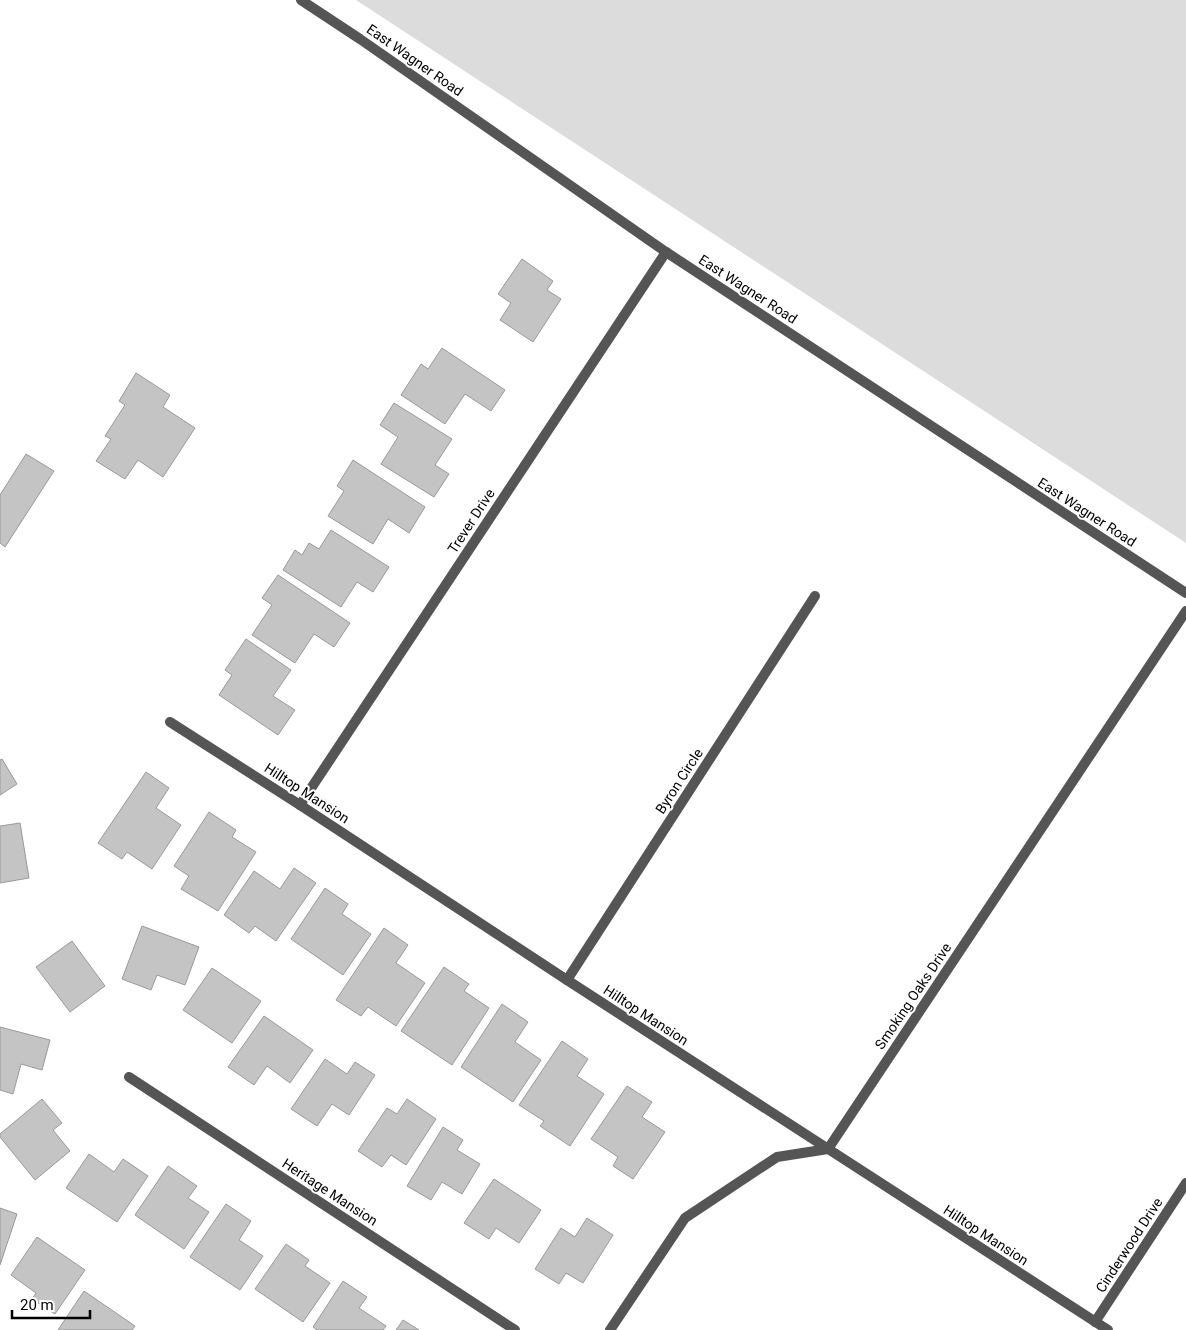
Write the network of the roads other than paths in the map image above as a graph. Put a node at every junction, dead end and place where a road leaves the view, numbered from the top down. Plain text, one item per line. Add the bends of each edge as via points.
1 (301, 0) edge
2 (666, 252) junction
3 (1186, 593) edge
4 (815, 596) dead end
5 (1186, 611) edge
6 (170, 722) dead end
7 (300, 805) junction
8 (567, 980) junction
9 (130, 1077) dead end
10 (828, 1148) junction
11 (1186, 1183) edge
12 (1095, 1322) junction
13 (516, 1330) edge
14 (610, 1330) edge
15 (1108, 1330) edge

1 - 2 street, East Wagner Road
2 - 3 street, East Wagner Road
2 - 7 street, Trever Drive
4 - 8 street, Byron Circle
5 - 10 street, Smoking Oaks Drive
6 - 7 street, Hilltop Mansion
7 - 8 street, Hilltop Mansion
8 - 10 street, Hilltop Mansion
9 - 13 street, Heritage Mansion
10 - 12 street, Hilltop Mansion
10 - 14 street via 777,1157 685,1218
11 - 12 street, Cinderwood Drive
12 - 15 street, Hilltop Mansion

